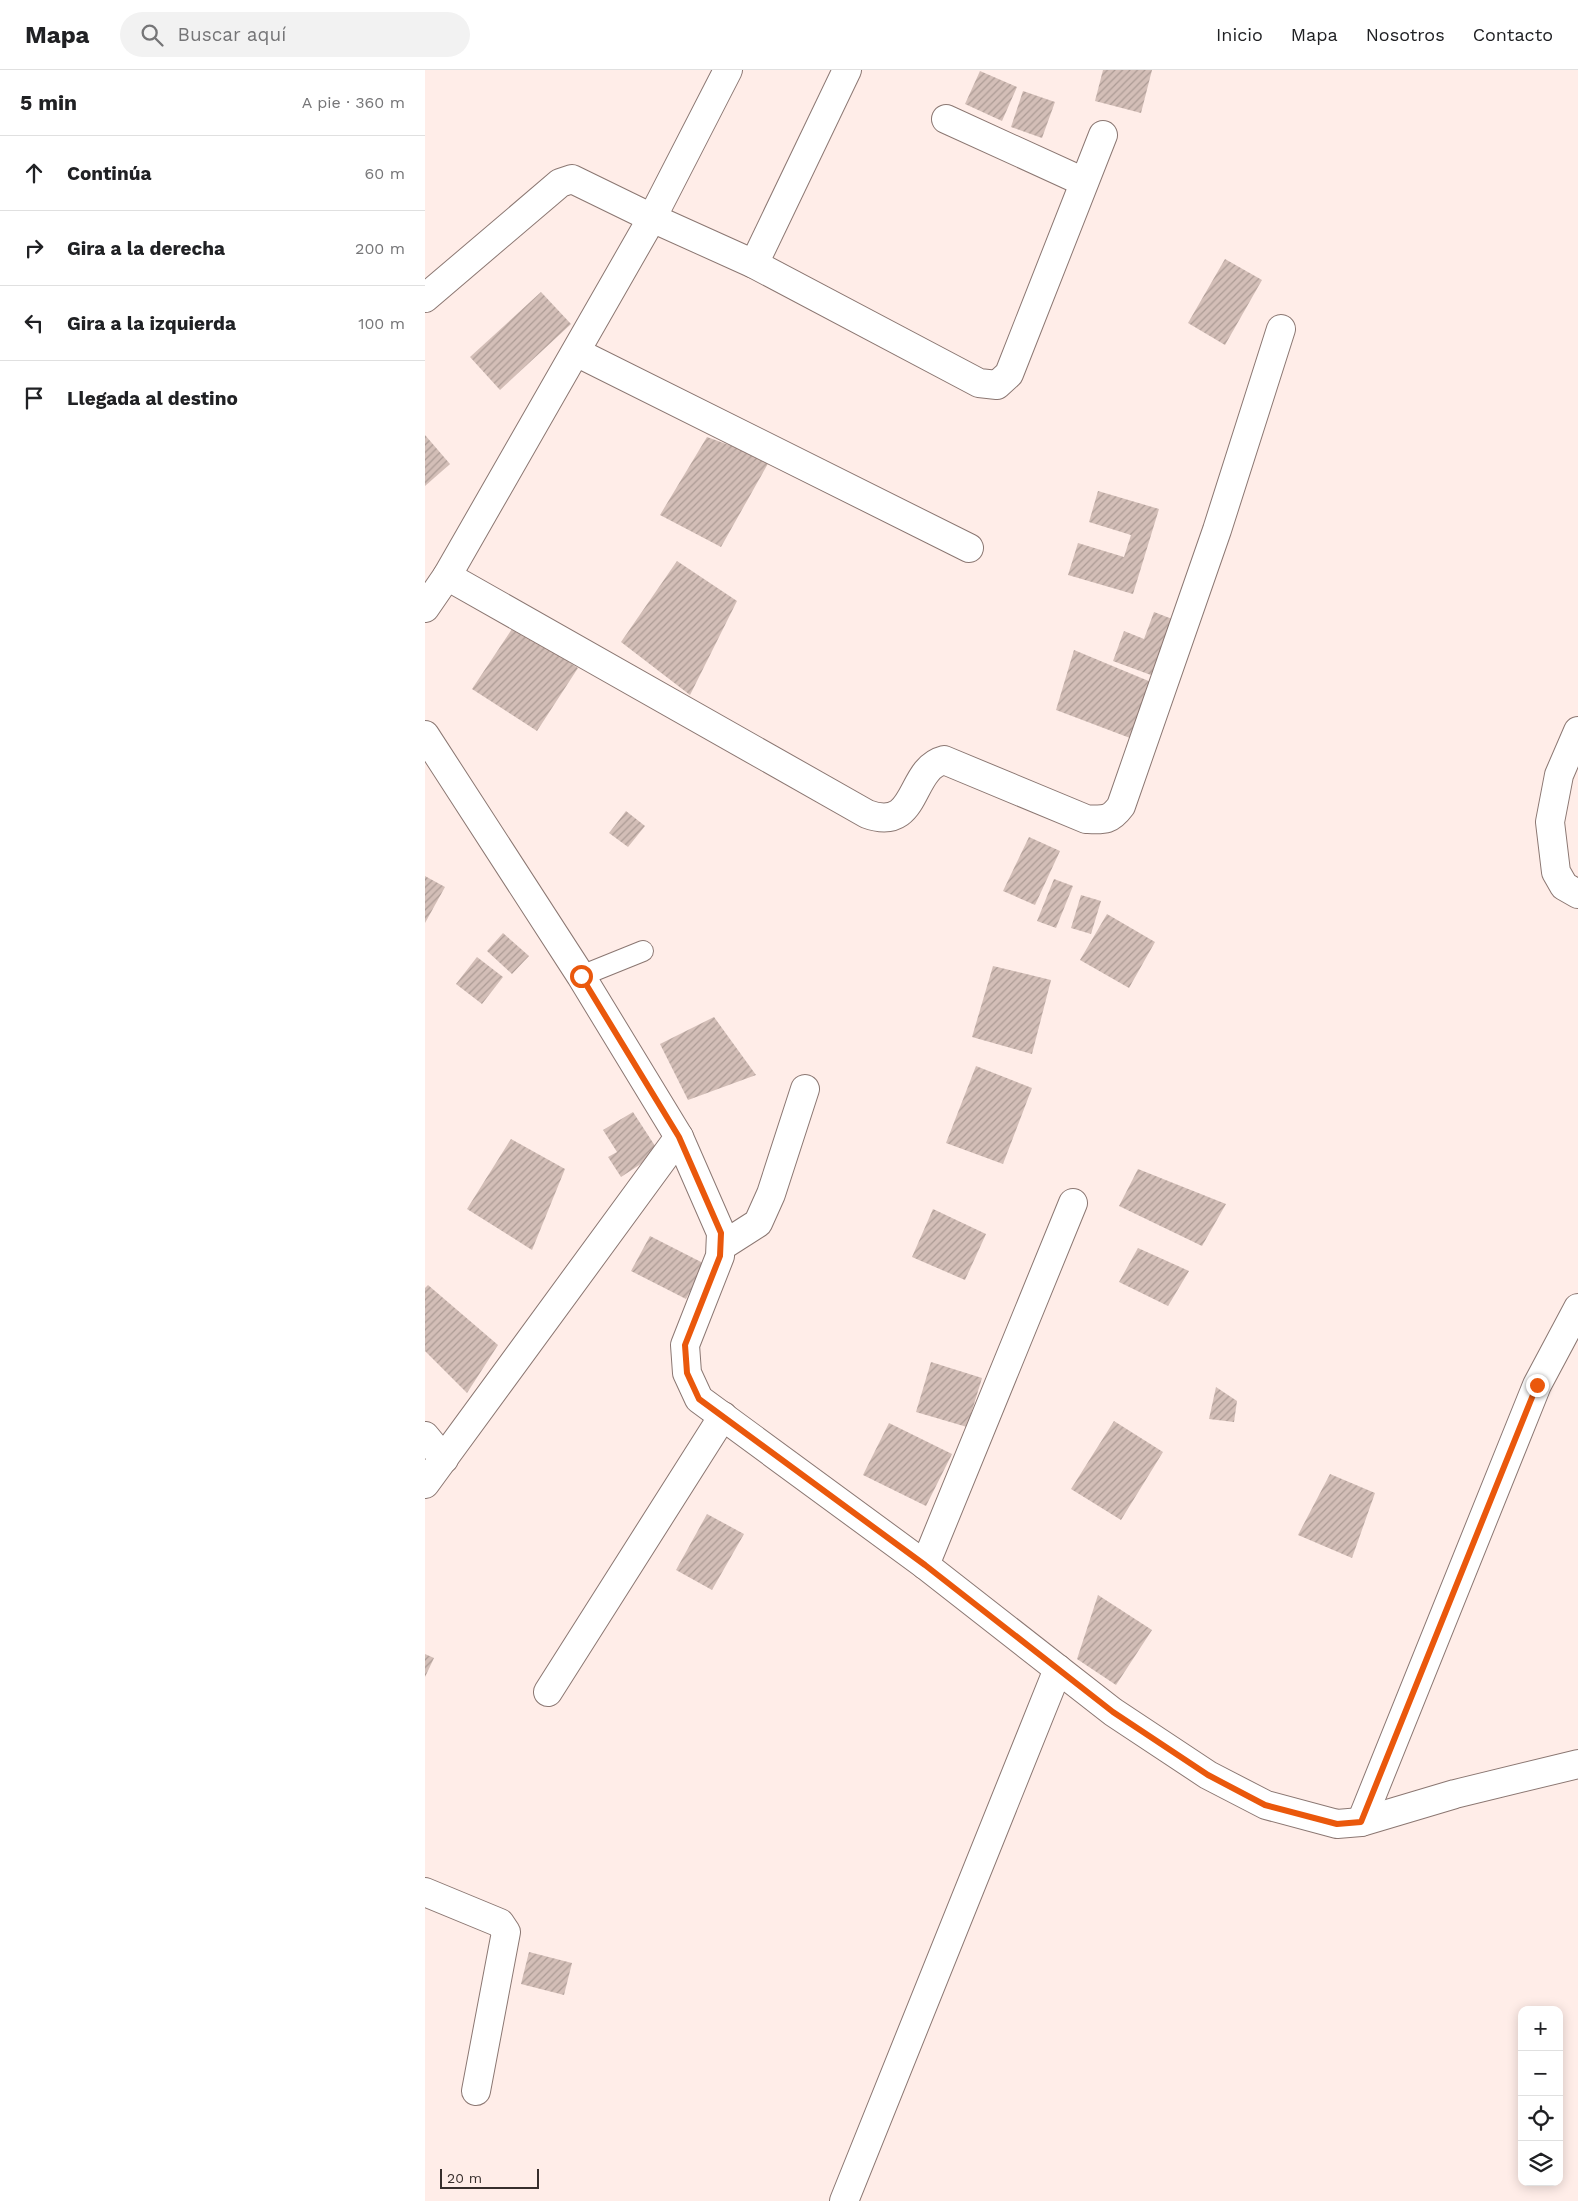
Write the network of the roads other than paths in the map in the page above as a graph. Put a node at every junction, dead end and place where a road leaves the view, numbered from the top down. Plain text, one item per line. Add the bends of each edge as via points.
1 (728, 70) edge
2 (847, 70) edge
3 (946, 119) dead end
4 (1103, 134) dead end
5 (1085, 182) junction
6 (652, 218) junction
7 (754, 264) junction
8 (425, 298) edge
9 (1281, 329) dead end
10 (576, 352) junction
11 (969, 548) dead end
12 (447, 576) junction
13 (425, 608) edge
14 (1578, 731) edge
15 (425, 735) edge
16 (1578, 894) edge
17 (643, 951) dead end
18 (581, 976) junction
19 (805, 1089) dead end
20 (679, 1137) junction
21 (1073, 1202) dead end
22 (722, 1246) junction
23 (1578, 1308) edge
24 (723, 1416) junction
25 (425, 1436) edge
26 (444, 1459) junction
27 (425, 1484) edge
28 (925, 1565) junction
29 (1058, 1669) junction
30 (547, 1692) dead end
31 (1578, 1764) edge
32 (1361, 1822) junction
33 (425, 1892) edge
34 (476, 2091) dead end
35 (844, 2201) edge

1 - 6 street
2 - 7 street
3 - 5 street
4 - 5 street
5 - 7 street via 1009,374 997,384 979,384
6 - 7 street
6 - 8 street via 573,179 560,183
6 - 10 street
9 - 12 street via 1198,585 1121,806 1113,817 1085,819 944,760 935,763 928,771 903,810 892,817 878,818
10 - 11 street
10 - 12 street
12 - 13 street
14 - 16 street via 1559,775 1550,822 1555,872 1564,886
15 - 18 street
17 - 18 lane
18 - 20 street
19 - 22 street via 771,1194 758,1223
20 - 22 street via 721,1233
20 - 26 street
21 - 28 street
22 - 24 street via 685,1345 687,1373 699,1399
23 - 32 street via 1537,1385
24 - 28 street
24 - 30 street
25 - 26 street
26 - 27 street
28 - 29 street
29 - 32 street via 1113,1712 1208,1775 1265,1805 1337,1824
29 - 35 street
31 - 32 street via 1455,1794
33 - 34 street via 500,1923 506,1932

